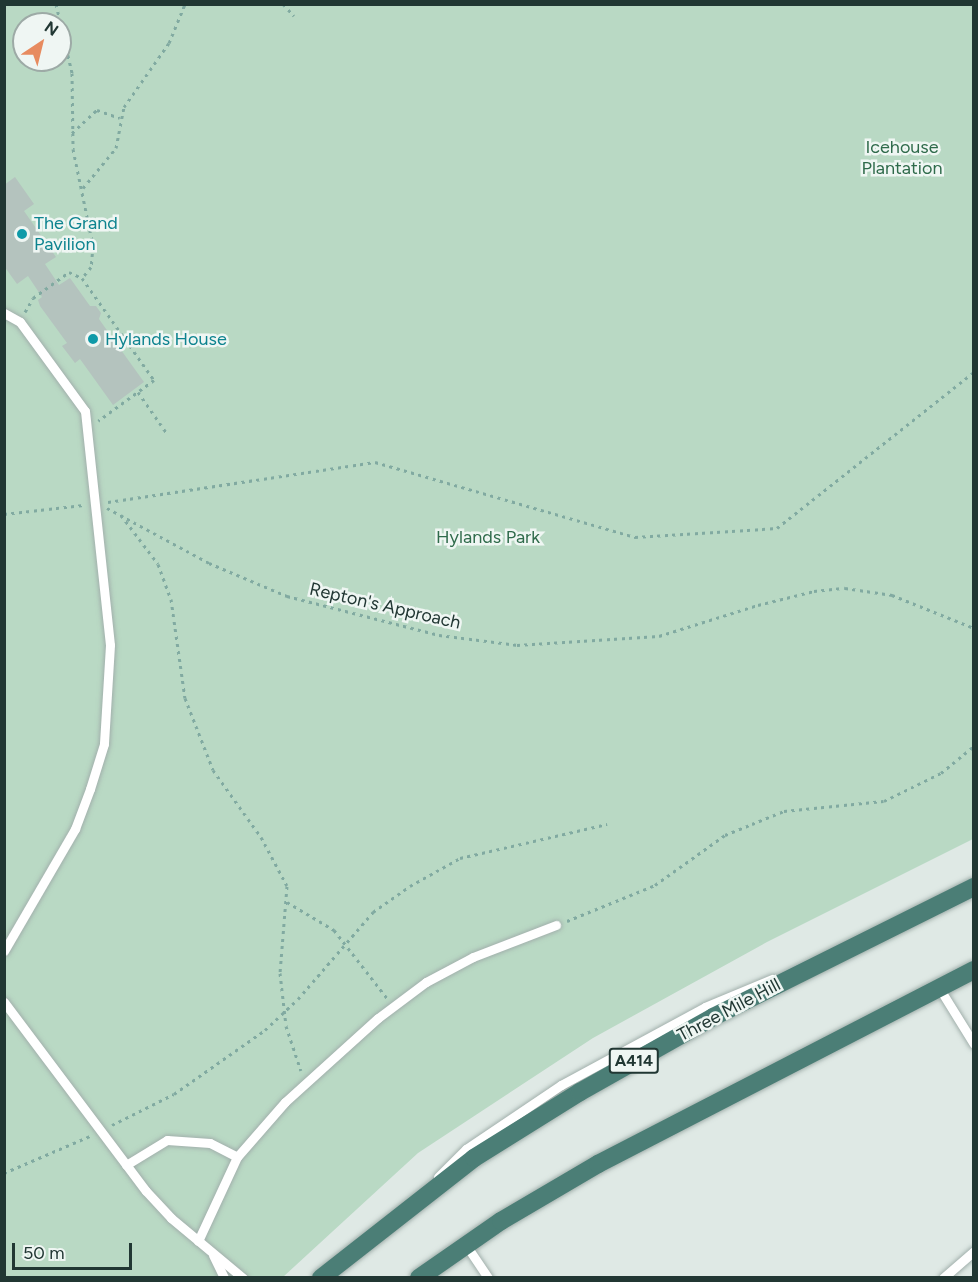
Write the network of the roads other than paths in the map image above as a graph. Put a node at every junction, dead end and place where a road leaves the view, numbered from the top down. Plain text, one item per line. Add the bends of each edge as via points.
1 (4, 313) edge
2 (974, 888) edge
3 (556, 926) road end
4 (4, 951) edge
5 (974, 970) edge
6 (938, 986) junction
7 (4, 1002) edge
8 (974, 1044) edge
9 (237, 1157) junction
10 (126, 1165) junction
11 (198, 1241) junction
12 (466, 1245) junction
13 (974, 1251) edge
14 (213, 1254) junction
15 (224, 1278) edge
16 (243, 1278) edge
17 (321, 1278) edge
18 (419, 1278) edge
19 (488, 1278) edge
20 (943, 1278) edge

1 - 4 lane via 20,322 84,411 98,504 110,645 104,744 75,829
2 - 17 highway, Three Mile Hill / A414 via 829,957 628,1065 474,1158
3 - 9 lane via 473,957 426,982 306,1083
5 - 6 highway
6 - 8 lane
6 - 12 highway via 598,1164
7 - 10 lane
9 - 10 lane via 210,1143 167,1140
9 - 11 lane
10 - 11 lane via 171,1218
11 - 14 lane
12 - 18 highway
12 - 19 lane
13 - 20 lane
14 - 15 lane
14 - 16 lane

